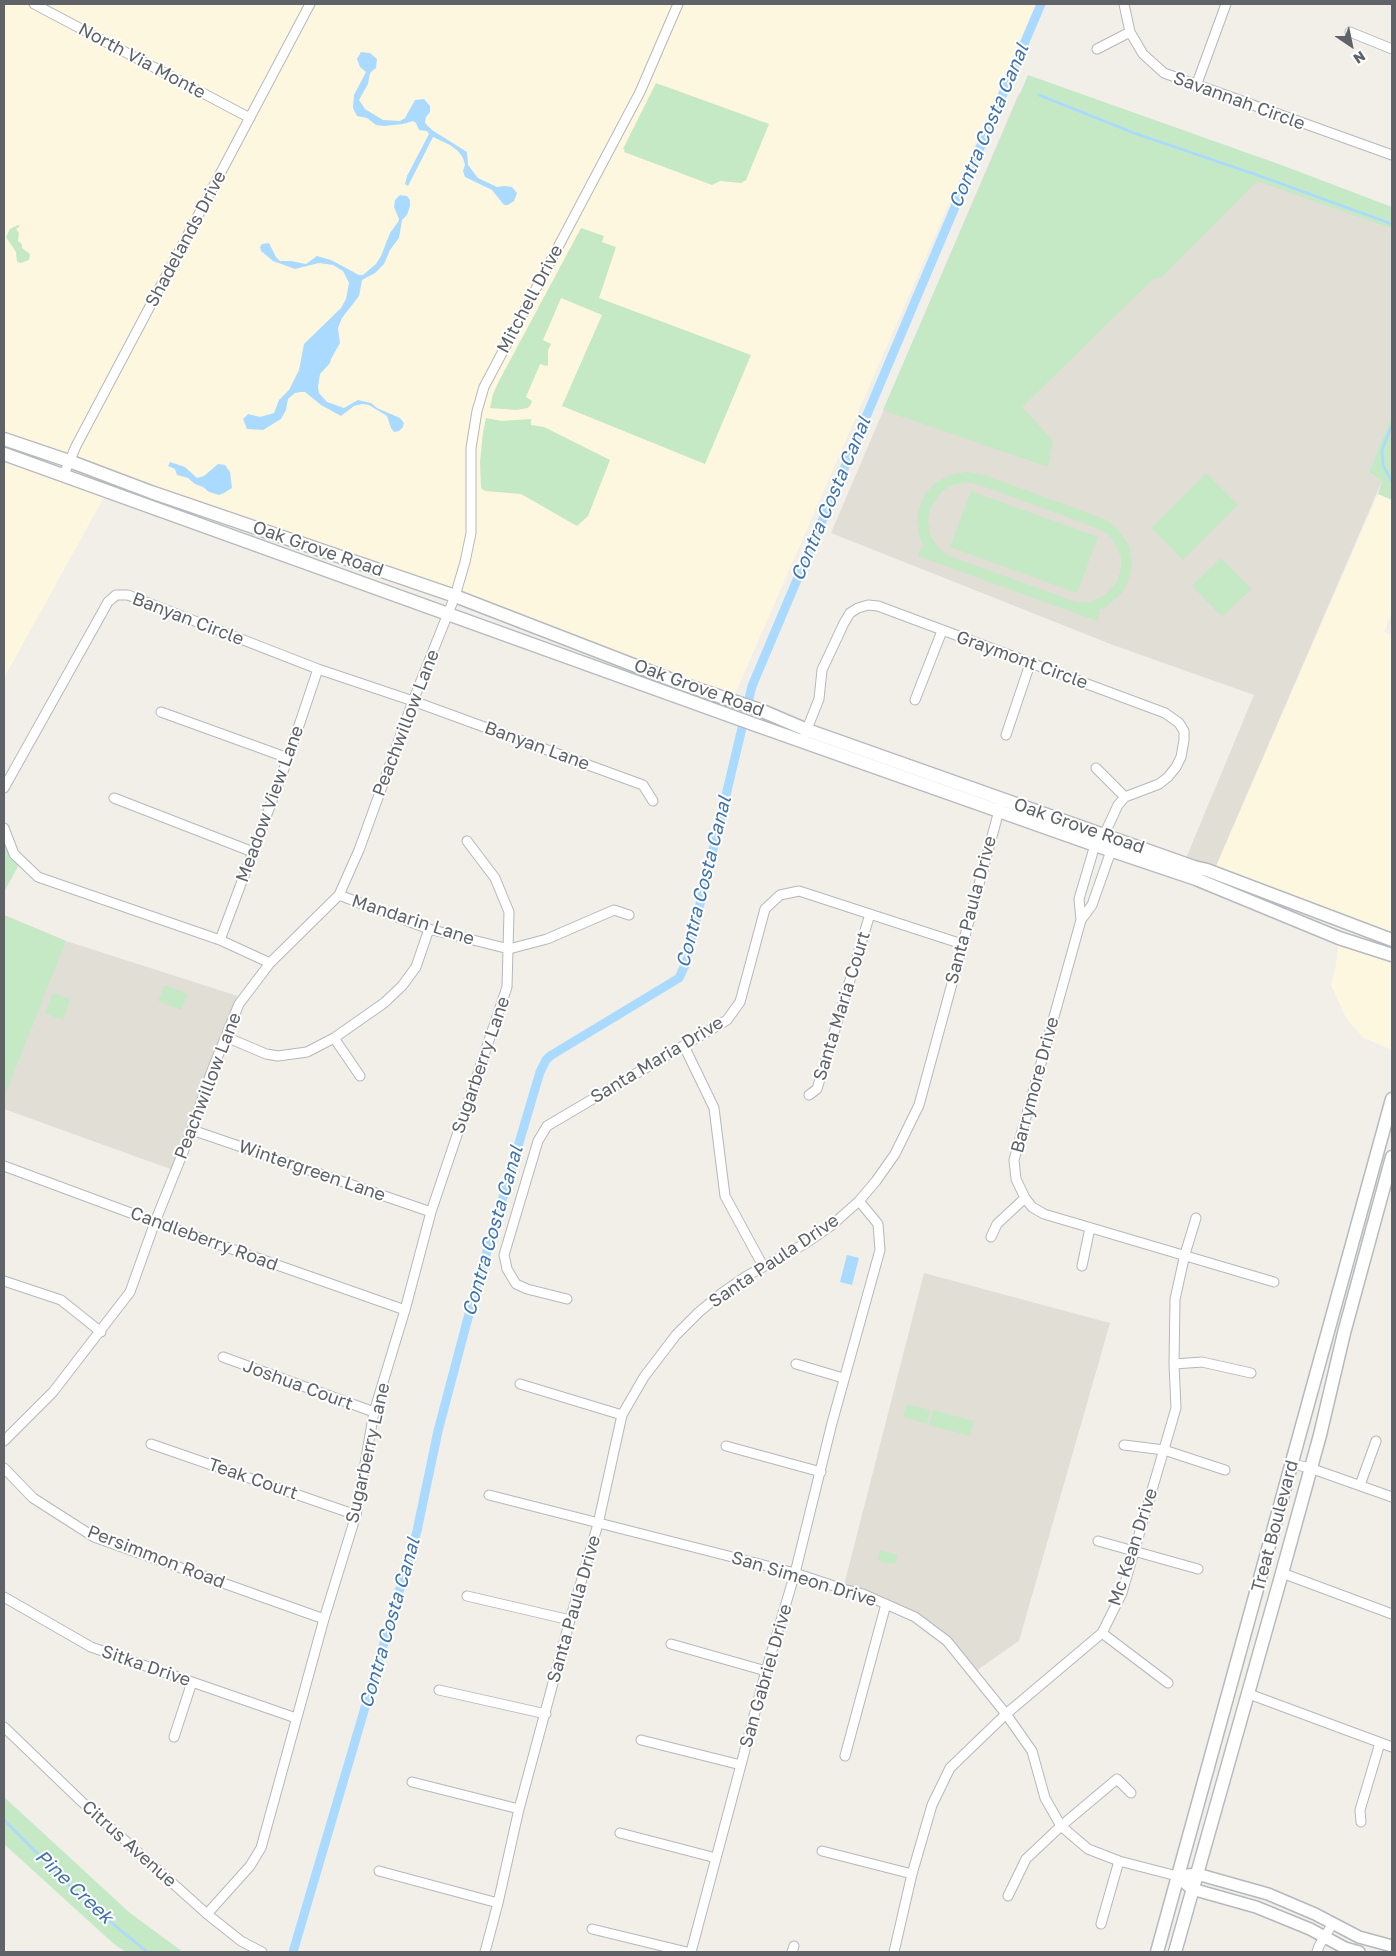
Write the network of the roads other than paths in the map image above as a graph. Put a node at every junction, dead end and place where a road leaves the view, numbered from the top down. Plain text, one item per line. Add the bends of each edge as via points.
1 (34, 4) edge
2 (310, 4) edge
3 (678, 4) edge
4 (1124, 4) edge
5 (1226, 4) edge
6 (1130, 32) junction
7 (1350, 32) dead end
8 (1097, 49) dead end
9 (1392, 49) edge
10 (1196, 86) junction
11 (250, 118) junction
12 (1392, 155) edge
13 (4, 439) edge
14 (4, 454) edge
15 (69, 461) junction
16 (64, 474) junction
17 (454, 596) junction
18 (447, 614) junction
19 (942, 631) junction
20 (1030, 664) junction
21 (318, 669) junction
22 (678, 697) junction
23 (727, 700) junction
24 (915, 700) dead end
25 (413, 701) junction
26 (161, 712) dead end
27 (1006, 735) dead end
28 (805, 736) junction
29 (288, 758) junction
30 (1096, 768) dead end
31 (4, 788) edge
32 (114, 798) dead end
33 (1125, 798) junction
34 (653, 801) dead end
35 (1000, 805) junction
36 (4, 828) edge
37 (1099, 840) junction
38 (467, 841) dead end
39 (1111, 850) junction
40 (253, 852) junction
41 (339, 895) junction
42 (870, 914) junction
43 (629, 915) dead end
44 (1081, 920) junction
45 (430, 929) junction
46 (220, 940) junction
47 (1392, 940) edge
48 (962, 944) junction
49 (509, 949) junction
50 (1392, 955) edge
51 (270, 963) junction
52 (226, 1037) junction
53 (334, 1038) junction
54 (684, 1046) junction
55 (360, 1076) dead end
56 (809, 1095) dead end
57 (1392, 1099) edge
58 (192, 1130) junction
59 (1392, 1157) edge
60 (4, 1166) edge
61 (1024, 1198) junction
62 (859, 1201) junction
63 (431, 1212) junction
64 (1196, 1218) dead end
65 (155, 1222) junction
66 (1090, 1228) junction
67 (991, 1237) dead end
68 (1185, 1254) junction
69 (763, 1266) junction
70 (1082, 1266) dead end
71 (4, 1280) edge
72 (1274, 1282) dead end
73 (567, 1299) dead end
74 (405, 1310) junction
75 (101, 1332) junction
76 (223, 1357) dead end
77 (796, 1364) dead end
78 (1174, 1364) junction
79 (1251, 1374) dead end
80 (844, 1378) junction
81 (520, 1384) dead end
82 (374, 1412) junction
83 (622, 1415) junction
84 (4, 1441) edge
85 (1376, 1442) dead end
86 (151, 1444) dead end
87 (1124, 1445) dead end
88 (726, 1446) dead end
89 (1164, 1450) junction
90 (1292, 1464) junction
91 (4, 1468) edge
92 (1310, 1468) junction
93 (1225, 1470) dead end
94 (820, 1472) junction
95 (1360, 1485) junction
96 (489, 1495) dead end
97 (1392, 1497) edge
98 (356, 1515) junction
99 (598, 1524) junction
100 (1098, 1541) dead end
101 (1134, 1551) junction
102 (1198, 1569) dead end
103 (796, 1573) junction
104 (1282, 1573) junction
105 (466, 1596) dead end
106 (4, 1597) edge
107 (886, 1604) junction
108 (1392, 1614) edge
109 (324, 1619) junction
110 (570, 1620) junction
111 (1102, 1633) junction
112 (671, 1644) dead end
113 (766, 1671) junction
114 (192, 1682) junction
115 (1168, 1683) dead end
116 (439, 1690) dead end
117 (1249, 1694) junction
118 (546, 1714) junction
119 (1006, 1714) junction
120 (296, 1718) junction
121 (4, 1727) edge
122 (174, 1737) dead end
123 (641, 1740) dead end
124 (1380, 1743) junction
125 (1392, 1747) edge
126 (845, 1756) dead end
127 (741, 1765) junction
128 (412, 1782) dead end
129 (1131, 1792) dead end
130 (519, 1809) junction
131 (1361, 1822) dead end
132 (1061, 1826) junction
133 (620, 1833) dead end
134 (822, 1851) dead end
135 (716, 1858) junction
136 (1119, 1861) junction
137 (378, 1872) dead end
138 (912, 1874) junction
139 (1197, 1874) junction
140 (1177, 1876) junction
141 (1192, 1890) junction
142 (1008, 1896) dead end
143 (498, 1903) junction
144 (207, 1914) junction
145 (1333, 1923) junction
146 (1101, 1924) dead end
147 (592, 1929) dead end
148 (1325, 1938) junction
149 (1392, 1946) edge
150 (262, 1952) edge
151 (485, 1952) edge
152 (689, 1952) edge
153 (894, 1952) edge
154 (1157, 1952) edge
155 (1175, 1952) edge
156 (1317, 1952) edge
157 (1359, 1952) edge

1 - 11 street, North Via Monte
2 - 11 street, Shadelands Drive
3 - 17 street, Mitchell Drive via 640,92 484,387 471,448 471,533
4 - 6 street, Savannah Circle
5 - 10 street
6 - 8 street
6 - 10 street, Savannah Circle via 1143,54 1164,73
7 - 9 street
10 - 12 street, Savannah Circle
11 - 15 street, Shadelands Drive
13 - 15 main road, Oak Grove Road
14 - 16 main road, Oak Grove Road
15 - 16 street, Shadelands Drive
15 - 17 main road, Oak Grove Road
16 - 18 main road, Oak Grove Road
17 - 18 street, Mitchell Drive
17 - 23 main road, Oak Grove Road
18 - 22 main road, Oak Grove Road
18 - 25 street, Peachwillow Lane
19 - 20 street, Graymont Circle
19 - 24 street
19 - 28 street, Graymont Circle via 878,606 868,605 850,613 822,670 819,699
20 - 27 street
20 - 33 street, Graymont Circle via 1165,713 1179,722 1184,740 1176,767 1159,784
21 - 25 street, Banyan Circle
21 - 29 street, Meadow View Lane
21 - 31 street, Banyan Circle via 128,595 116,595 108,602
22 - 23 main road via 690,692 722,703
22 - 28 main road, Oak Grove Road via 753,724
23 - 28 main road, Oak Grove Road via 755,708
25 - 34 street, Banyan Lane via 643,785
25 - 41 street, Peachwillow Lane via 359,850
26 - 29 street
28 - 35 main road, Oak Grove Road
29 - 40 street, Meadow View Lane
30 - 33 street
32 - 40 street
33 - 37 street
35 - 37 main road, Oak Grove Road
35 - 48 street, Santa Paula Drive
36 - 46 street via 14,854 38,877
37 - 39 main road, Oak Grove Road
37 - 44 street, Barrymore Drive via 1079,899
37 - 47 main road, Oak Grove Road via 1207,870
38 - 49 street, Sugarberry Lane via 499,886 508,912
39 - 44 street, Barrymore Drive via 1092,905
39 - 50 main road, Oak Grove Road via 1196,879 1339,938
40 - 46 street, Meadow View Lane
41 - 45 street, Mandarin Lane
41 - 51 street, Peachwillow Lane
42 - 48 street, Santa Maria Drive
42 - 54 street, Santa Maria Drive via 799,891 780,895 765,909 740,1002 727,1020
42 - 56 street, Santa Maria Court via 817,1089
43 - 49 street, Mandarin Lane via 614,910 547,939
44 - 61 street, Barrymore Drive via 1014,1160 1016,1180
45 - 49 street, Mandarin Lane
45 - 53 street via 416,966 402,986 384,1003
46 - 51 street
48 - 62 street, Santa Paula Drive via 919,1105 895,1154
49 - 63 street, Sugarberry Lane via 508,987
51 - 52 street, Peachwillow Lane via 239,1004
52 - 53 street via 278,1056 307,1052
52 - 58 street, Peachwillow Lane
53 - 55 street
54 - 69 street via 714,1108 725,1196
54 - 73 street, Santa Maria Drive via 547,1126 538,1141 504,1255 507,1269 516,1284
57 - 90 main road, Treat Boulevard
58 - 63 street, Wintergreen Lane
58 - 65 street, Peachwillow Lane
59 - 92 main road, Treat Boulevard
60 - 65 street, Candleberry Road
61 - 66 street via 1044,1214
61 - 67 street via 996,1224
62 - 69 street, Santa Paula Drive via 821,1234
62 - 80 street, San Gabriel Drive via 878,1224 880,1250
63 - 74 street, Sugarberry Lane
64 - 68 street, Mc Kean Drive
65 - 74 street, Candleberry Road
65 - 75 street, Peachwillow Lane via 130,1292
66 - 68 street
66 - 70 street
68 - 72 street
68 - 78 street, Mc Kean Drive via 1175,1299
69 - 83 street, Santa Paula Drive via 722,1293 676,1335 644,1377
71 - 75 street via 61,1300
74 - 82 street, Sugarberry Lane
75 - 84 street, Peachwillow Lane via 53,1392
76 - 82 street, Joshua Court
77 - 80 street
78 - 79 street via 1202,1362
78 - 89 street, Mc Kean Drive via 1176,1408
80 - 94 street, San Gabriel Drive
81 - 83 street
82 - 98 street, Sugarberry Lane
83 - 99 street, Santa Paula Drive
85 - 95 street
86 - 98 street, Teak Court
87 - 89 street
88 - 94 street
89 - 93 street
89 - 101 street, Mc Kean Drive
90 - 92 street
90 - 140 main road, Treat Boulevard
91 - 109 street, Persimmon Road via 33,1498 94,1537
92 - 95 street
92 - 104 main road, Treat Boulevard
94 - 103 street, San Gabriel Drive
95 - 97 street
96 - 99 street, San Simeon Drive
98 - 109 street, Sugarberry Lane
99 - 103 street, San Simeon Drive
99 - 110 street, Santa Paula Drive
100 - 101 street
101 - 102 street
101 - 111 street, Mc Kean Drive via 1122,1593
103 - 107 street, San Simeon Drive
103 - 113 street, San Gabriel Drive
104 - 108 street
104 - 117 main road, Treat Boulevard
105 - 110 street
106 - 114 street, Sitka Drive via 91,1647
107 - 119 street, San Simeon Drive via 916,1617 947,1640
107 - 126 street
109 - 120 street, Sugarberry Lane
110 - 118 street, Santa Paula Drive
111 - 115 street
111 - 119 street, Mc Kean Drive
112 - 113 street
113 - 127 street, San Gabriel Drive
114 - 120 street, Sitka Drive
114 - 122 street
116 - 118 street
117 - 124 street
117 - 139 main road, Treat Boulevard
118 - 130 street, Santa Paula Drive
119 - 132 street, San Simeon Drive via 1032,1751 1045,1798
119 - 138 street, Mc Kean Drive via 950,1768 932,1805
120 - 144 street, Sugarberry Lane via 261,1848 250,1866
121 - 144 street, Citrus Avenue via 81,1802
123 - 127 street
124 - 125 street
124 - 131 street via 1360,1810
127 - 135 street, San Gabriel Drive
128 - 130 street
129 - 132 street via 1118,1779
130 - 143 street, Santa Paula Drive
132 - 136 street, San Simeon Drive via 1088,1849
132 - 142 street via 1026,1859
133 - 135 street
134 - 138 street
135 - 152 street, San Gabriel Drive
136 - 140 street, San Simeon Drive
136 - 146 street
137 - 143 street
138 - 153 street, Mc Kean Drive
139 - 140 street, San Simeon Drive
139 - 141 main road, Treat Boulevard
139 - 145 street, San Simeon Drive via 1268,1894
140 - 141 street, San Simeon Drive
140 - 154 main road, Treat Boulevard
141 - 148 street, San Simeon Drive via 1256,1908
141 - 155 main road, Treat Boulevard
143 - 151 street, Santa Paula Drive
144 - 150 street, Citrus Avenue via 241,1941
145 - 148 street
145 - 149 street, San Simeon Drive via 1359,1937
147 - 152 street
148 - 156 street
148 - 157 street, San Simeon Drive

